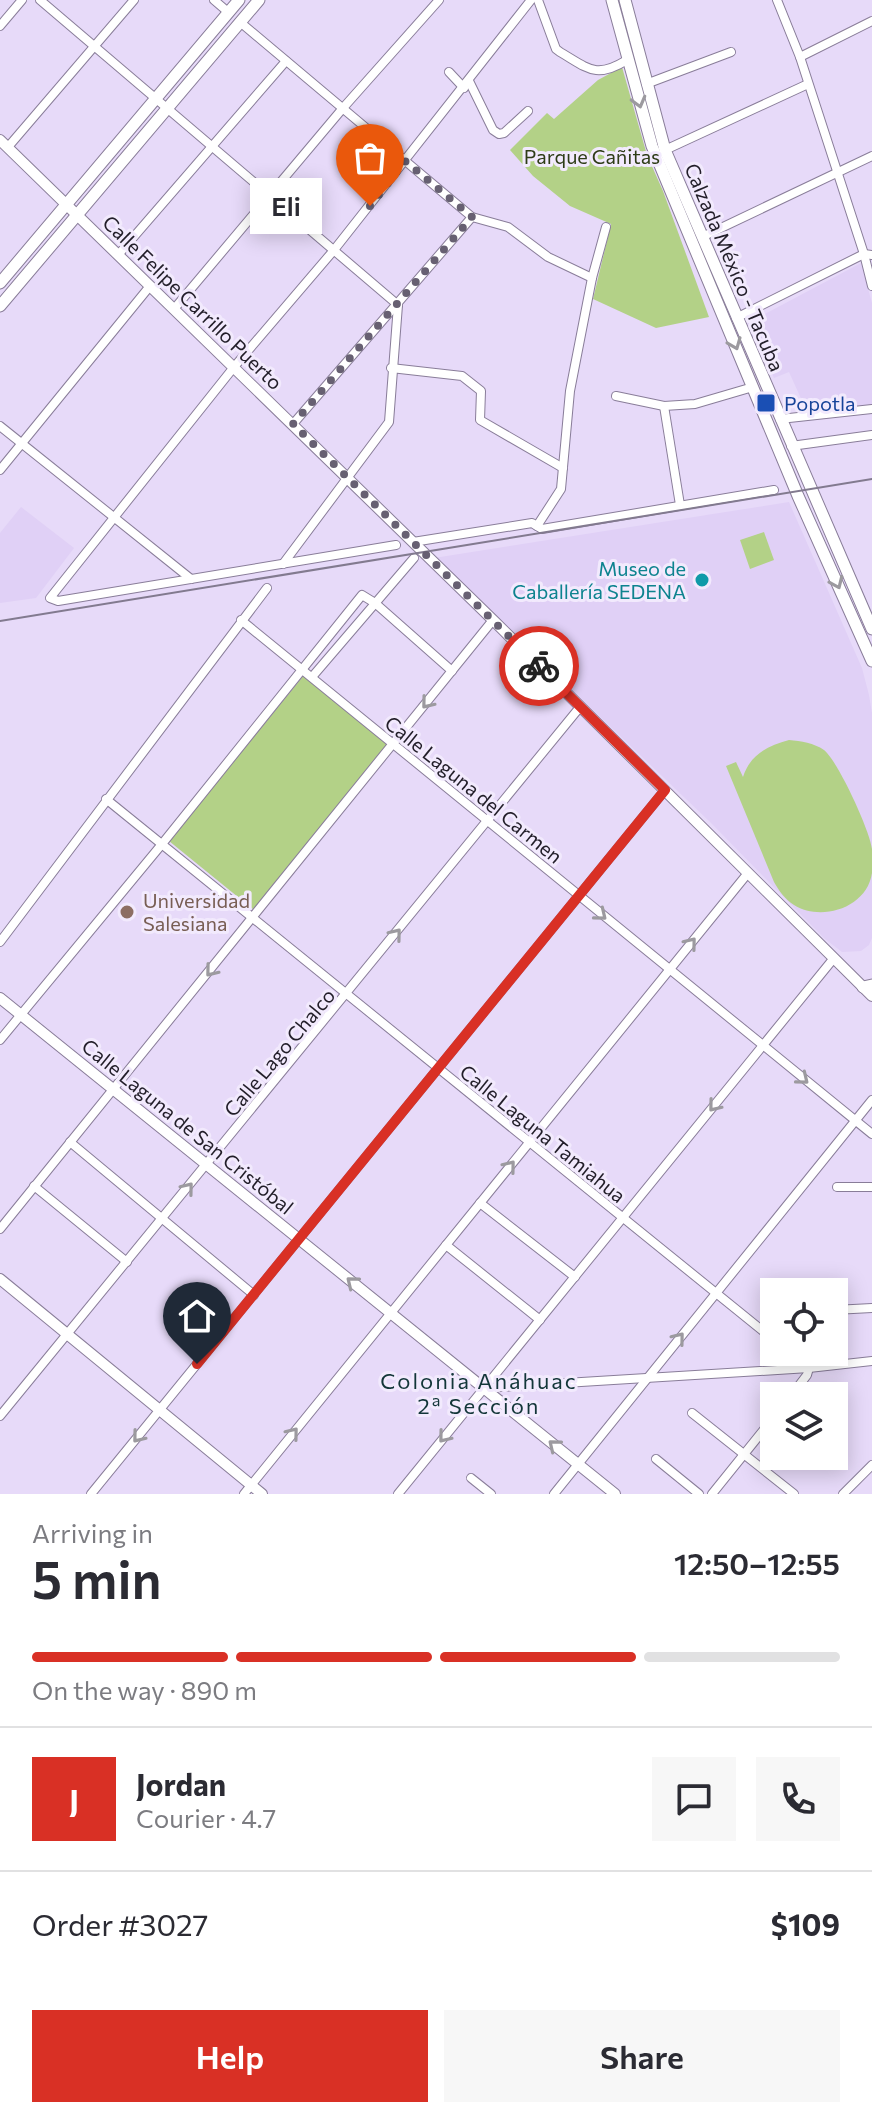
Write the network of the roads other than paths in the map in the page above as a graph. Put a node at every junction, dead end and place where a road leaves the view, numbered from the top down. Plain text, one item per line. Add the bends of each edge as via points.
1 (22, 0) edge
2 (40, 0) edge
3 (134, 0) edge
4 (214, 0) edge
5 (239, 0) edge
6 (259, 0) edge
7 (439, 0) edge
8 (531, 0) edge
9 (538, 0) edge
10 (612, 0) edge
11 (625, 0) edge
12 (777, 0) edge
13 (228, 12) junction
14 (872, 21) edge
15 (240, 22) junction
16 (0, 26) edge
17 (94, 46) junction
18 (731, 52) dead end
19 (800, 57) junction
20 (627, 60) junction
21 (286, 61) junction
22 (449, 72) dead end
23 (467, 84) junction
24 (646, 84) junction
25 (808, 84) junction
26 (156, 98) junction
27 (168, 108) junction
28 (343, 108) junction
29 (528, 111) dead end
30 (4, 143) edge
31 (212, 146) junction
32 (665, 150) junction
33 (872, 156) edge
34 (405, 161) junction
35 (836, 172) junction
36 (270, 196) junction
37 (66, 204) junction
38 (77, 215) junction
39 (472, 217) junction
40 (606, 227) dead end
41 (702, 237) junction
42 (334, 250) junction
43 (118, 255) junction
44 (868, 255) edge
45 (592, 278) junction
46 (0, 283) edge
47 (150, 286) junction
48 (872, 286) edge
49 (398, 305) junction
50 (0, 306) edge
51 (174, 309) junction
52 (736, 318) junction
53 (234, 367) junction
54 (391, 368) junction
55 (753, 387) junction
56 (616, 396) dead end
57 (664, 406) junction
58 (872, 409) edge
59 (780, 419) junction
60 (293, 424) junction
61 (0, 426) edge
62 (872, 435) edge
63 (22, 443) junction
64 (791, 446) junction
65 (800, 464) junction
66 (563, 468) junction
67 (0, 470) edge
68 (788, 470) junction
69 (347, 478) junction
70 (774, 490) dead end
71 (680, 505) junction
72 (821, 514) junction
73 (807, 517) junction
74 (114, 518) junction
75 (537, 526) junction
76 (413, 542) junction
77 (396, 545) dead end
78 (414, 558) dead end
79 (283, 564) junction
80 (191, 579) junction
81 (267, 588) dead end
82 (375, 603) junction
83 (241, 620) junction
84 (493, 620) junction
85 (872, 629) edge
86 (872, 661) edge
87 (303, 670) junction
88 (452, 671) junction
89 (312, 677) junction
90 (580, 707) junction
91 (394, 744) junction
92 (665, 790) junction
93 (106, 799) junction
94 (488, 821) junction
95 (162, 844) junction
96 (748, 873) junction
97 (578, 896) junction
98 (254, 919) junction
99 (0, 942) edge
100 (834, 958) junction
101 (669, 969) junction
102 (867, 986) edge
103 (347, 994) junction
104 (872, 996) edge
105 (0, 998) edge
106 (21, 1015) junction
107 (0, 1040) edge
108 (763, 1046) junction
109 (438, 1068) junction
110 (113, 1090) junction
111 (872, 1100) edge
112 (855, 1121) junction
113 (872, 1134) edge
114 (70, 1142) junction
115 (530, 1142) junction
116 (207, 1165) junction
117 (34, 1186) junction
118 (837, 1187) dead end
119 (872, 1187) edge
120 (480, 1203) junction
121 (623, 1218) junction
122 (162, 1219) junction
123 (0, 1229) edge
124 (299, 1239) junction
125 (446, 1245) junction
126 (127, 1262) junction
127 (575, 1277) junction
128 (0, 1279) edge
129 (716, 1293) junction
130 (254, 1295) junction
131 (872, 1308) edge
132 (848, 1309) edge
133 (391, 1313) junction
134 (540, 1320) junction
135 (760, 1329) edge
136 (67, 1334) junction
137 (872, 1361) edge
138 (806, 1366) edge
139 (809, 1368) junction
140 (647, 1378) junction
141 (802, 1382) edge
142 (484, 1388) junction
143 (160, 1410) junction
144 (692, 1413) dead end
145 (0, 1416) edge
146 (760, 1434) edge
147 (743, 1455) junction
148 (656, 1459) dead end
149 (578, 1464) junction
150 (872, 1465) edge
151 (471, 1478) dead end
152 (247, 1490) edge
153 (488, 1493) edge
154 (91, 1494) edge
155 (262, 1494) edge
156 (398, 1494) edge
157 (554, 1494) edge
158 (615, 1494) edge
159 (699, 1494) edge
160 (712, 1494) edge
161 (792, 1494) edge
162 (843, 1494) edge

1 - 16 street
2 - 17 street
3 - 17 street
4 - 13 street
5 - 13 main road
6 - 15 main road
7 - 28 street
8 - 23 street
9 - 20 street via 560,52 595,71
10 - 20 main road, Calzada México - Tacuba
11 - 24 main road, Calzada México - Tacuba
12 - 19 street
13 - 26 main road
14 - 19 street
15 - 21 street
15 - 27 main road
17 - 26 street
17 - 30 street
18 - 24 street
19 - 25 street
20 -> 55 main road, Calzada México - Tacuba via 652,146
21 - 28 street
21 - 31 street
22 - 23 street
23 - 29 street via 499,134
23 - 34 street
24 - 32 main road, Calzada México - Tacuba
25 - 32 street
25 - 35 street
26 - 27 street
26 - 37 main road
27 - 31 street
27 - 38 main road
28 - 34 street
28 - 36 street
30 - 37 street, Calle Felipe Carrillo Puerto
31 - 36 street
31 - 43 street
32 - 41 main road, Calzada México - Tacuba
33 - 35 street
34 - 39 street
34 - 42 street
35 - 41 street
35 - 44 street
36 - 42 street
36 - 51 street
37 - 38 street, Calle Felipe Carrillo Puerto
37 - 46 main road
38 - 43 street, Calle Felipe Carrillo Puerto
38 - 50 main road
39 - 45 street via 508,227 548,257
39 - 49 street
40 - 45 street
41 - 52 main road, Calzada México - Tacuba
42 - 49 street
42 - 53 street
43 - 47 street, Calle Felipe Carrillo Puerto
44 - 48 street
44 - 52 street
45 - 66 street via 570,391
47 - 51 street, Calle Felipe Carrillo Puerto
47 - 63 street
49 - 54 street
49 - 60 street
51 - 53 street, Calle Felipe Carrillo Puerto
52 - 59 main road, Calzada México - Tacuba
53 - 60 street, Calle Felipe Carrillo Puerto
53 - 74 street
54 - 66 street via 462,376 481,391 480,420
54 - 69 street via 389,422
55 - 57 street via 695,404
55 - 68 main road, Calzada México - Tacuba
56 - 57 street
57 - 71 street
58 - 59 street
59 - 64 main road, Calzada México - Tacuba
60 - 69 street, Calle Felipe Carrillo Puerto
61 - 63 street
62 - 64 street
63 - 67 street
63 - 74 street
64 - 65 main road, Calzada México - Tacuba
65 - 68 main road via 797,471
65 - 72 main road, Calzada México - Tacuba
66 - 75 street via 561,489
68 - 73 main road, Calzada México - Tacuba
69 - 76 street, Calle Felipe Carrillo Puerto
69 - 79 street
70 - 71 street
71 - 75 street
72 - 73 main road via 813,509
72 - 85 main road, Calzada México - Tacuba
73 -> 86 main road, Calzada México - Tacuba
74 - 80 street
74 - 80 street via 51,594 52,600
75 - 76 street
76 - 84 street, Calle Felipe Carrillo Puerto
77 - 79 street
78 - 82 street
79 - 80 street
81 - 83 street
82 - 87 street via 362,595
82 - 88 street
82 - 89 street
83 - 87 street, Calle Laguna del Carmen
83 - 93 street
84 - 88 street
84 - 90 street, Calle Felipe Carrillo Puerto
87 - 89 street, Calle Laguna del Carmen
87 - 95 street
88 -> 91 street
89 - 91 street, Calle Laguna del Carmen
90 - 92 street, Calle Felipe Carrillo Puerto
90 - 94 street, Calle Lago Chalco
91 - 94 street, Calle Laguna del Carmen
91 - 98 street
92 - 96 street, Calle Felipe Carrillo Puerto
92 - 97 street
93 - 95 street, Calle Laguna Tamiahua
93 - 99 street
94 - 97 street, Calle Laguna del Carmen
103 -> 94 street, Calle Lago Chalco
95 - 98 street, Calle Laguna Tamiahua
95 - 106 street
96 - 100 street, Calle Felipe Carrillo Puerto
101 -> 96 street
97 -> 101 street, Calle Laguna del Carmen
97 - 109 street
98 - 103 street, Calle Laguna Tamiahua
98 -> 110 street
100 - 102 street, Calle Felipe Carrillo Puerto
100 - 108 street
101 - 108 street, Calle Laguna del Carmen
101 - 115 street
102 - 104 street, Calle Felipe Carrillo Puerto
103 - 109 street, Calle Laguna Tamiahua
103 - 116 street, Calle Lago Chalco
105 - 106 street, Calle Laguna de San Cristóbal
106 - 107 street
106 - 110 street, Calle Laguna de San Cristóbal
108 -> 112 street, Calle Laguna del Carmen
108 -> 121 street
109 - 115 street, Calle Laguna Tamiahua
109 - 124 street
110 - 114 street
110 - 116 street, Calle Laguna de San Cristóbal
111 - 112 street
112 - 113 street, Calle Laguna del Carmen
112 - 129 street
114 - 117 street
114 - 122 street
120 -> 115 street
115 - 121 street, Calle Laguna Tamiahua
122 -> 116 street, Calle Lago Chalco
116 - 124 street, Calle Laguna de San Cristóbal
117 - 123 street
117 - 126 street
118 - 119 street
120 - 125 street
120 - 127 street
121 - 127 street
121 - 129 street, Calle Laguna Tamiahua
122 - 126 street, Calle Lago Chalco
122 - 130 street
124 - 130 street
133 -> 124 street, Calle Laguna de San Cristóbal
125 - 133 street
125 - 134 street
126 - 136 street, Calle Lago Chalco
127 - 134 street
128 - 136 street
129 - 135 street, Calle Laguna Tamiahua
140 -> 129 street
130 - 143 street
131 - 132 street
133 - 142 street, Calle Laguna de San Cristóbal
152 -> 133 street
134 - 142 street
136 - 143 street
136 - 145 street, Calle Lago Chalco
137 - 139 street
138 - 139 street
139 - 140 street
139 - 141 street
140 - 142 street
140 - 149 street
149 -> 142 street, Calle Laguna de San Cristóbal
142 -> 156 street
143 - 152 street
143 -> 154 street
144 - 147 street
146 - 147 street
147 - 160 street
147 - 161 street
148 - 159 street
149 - 157 street
149 - 158 street, Calle Laguna de San Cristóbal
150 - 162 street
151 - 153 street
152 - 155 street

